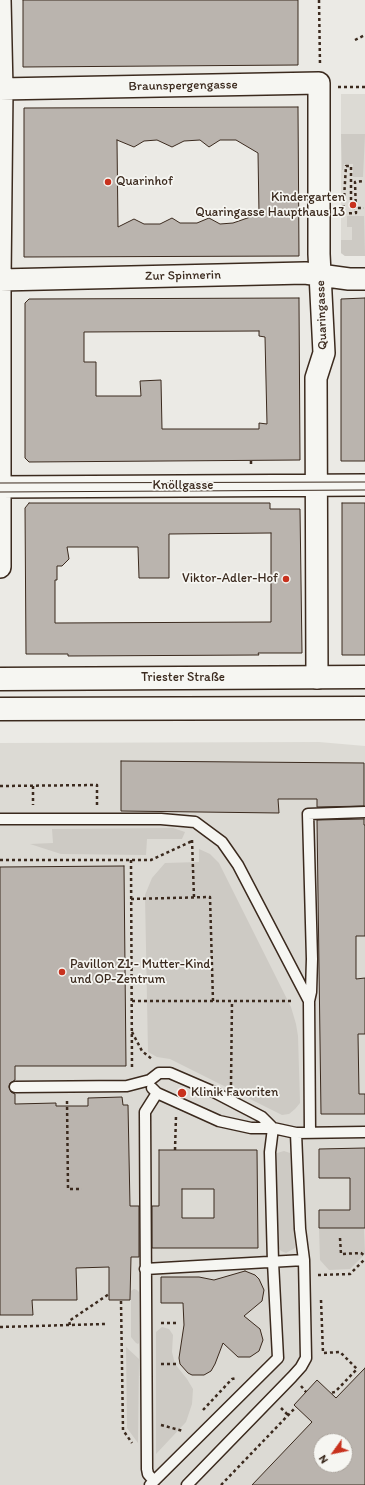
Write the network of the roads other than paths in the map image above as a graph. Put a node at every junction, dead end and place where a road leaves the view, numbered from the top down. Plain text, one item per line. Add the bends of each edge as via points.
1 (0, 0) edge
2 (319, 83) joint
3 (1, 90) edge
4 (320, 275) junction
5 (365, 279) edge
6 (0, 280) edge
7 (365, 485) edge
8 (0, 486) edge
9 (316, 486) junction
10 (0, 567) edge
11 (365, 677) edge
12 (317, 678) junction
13 (0, 679) edge
14 (365, 708) edge
15 (0, 709) edge
16 (365, 812) edge
17 (0, 819) edge
18 (309, 1001) junction
19 (150, 1080) junction
20 (15, 1087) dead end
21 (157, 1093) junction
22 (273, 1128) junction
23 (365, 1132) edge
24 (296, 1133) junction
25 (310, 1133) junction
26 (304, 1260) junction
27 (273, 1262) junction
28 (145, 1269) junction
29 (152, 1483) edge
30 (187, 1485) edge

1 - 3 street
2 - 3 street, Braunspergengasse
2 - 4 street, Quaringasse
3 - 6 street
4 - 5 street, Zur Spinnerin
4 - 6 street, Zur Spinnerin via 305,273
4 - 9 street, Quaringasse via 324,354 316,378
6 - 8 street
7 - 9 street, Knöllgasse
8 - 9 street, Knöllgasse
8 - 10 street
9 - 12 street, Quaringasse
11 - 12 main road, Triester Straße
12 - 13 main road, Triester Straße
14 - 15 main road
16 - 18 lane via 308,814 312,959
17 - 18 lane via 195,822 222,842 238,865
18 - 25 lane
19 - 20 lane via 128,1086
19 - 21 lane via 151,1087
19 - 22 lane via 159,1073 170,1073 262,1117
21 - 22 lane via 219,1121 251,1128
21 - 28 lane via 145,1112
22 - 24 lane
22 - 27 lane via 270,1152
23 - 25 lane
24 - 25 lane
24 - 26 lane via 300,1229
26 - 27 lane
26 - 30 lane via 304,1363
27 - 28 lane
27 - 29 lane via 278,1358
28 - 29 lane via 148,1474

